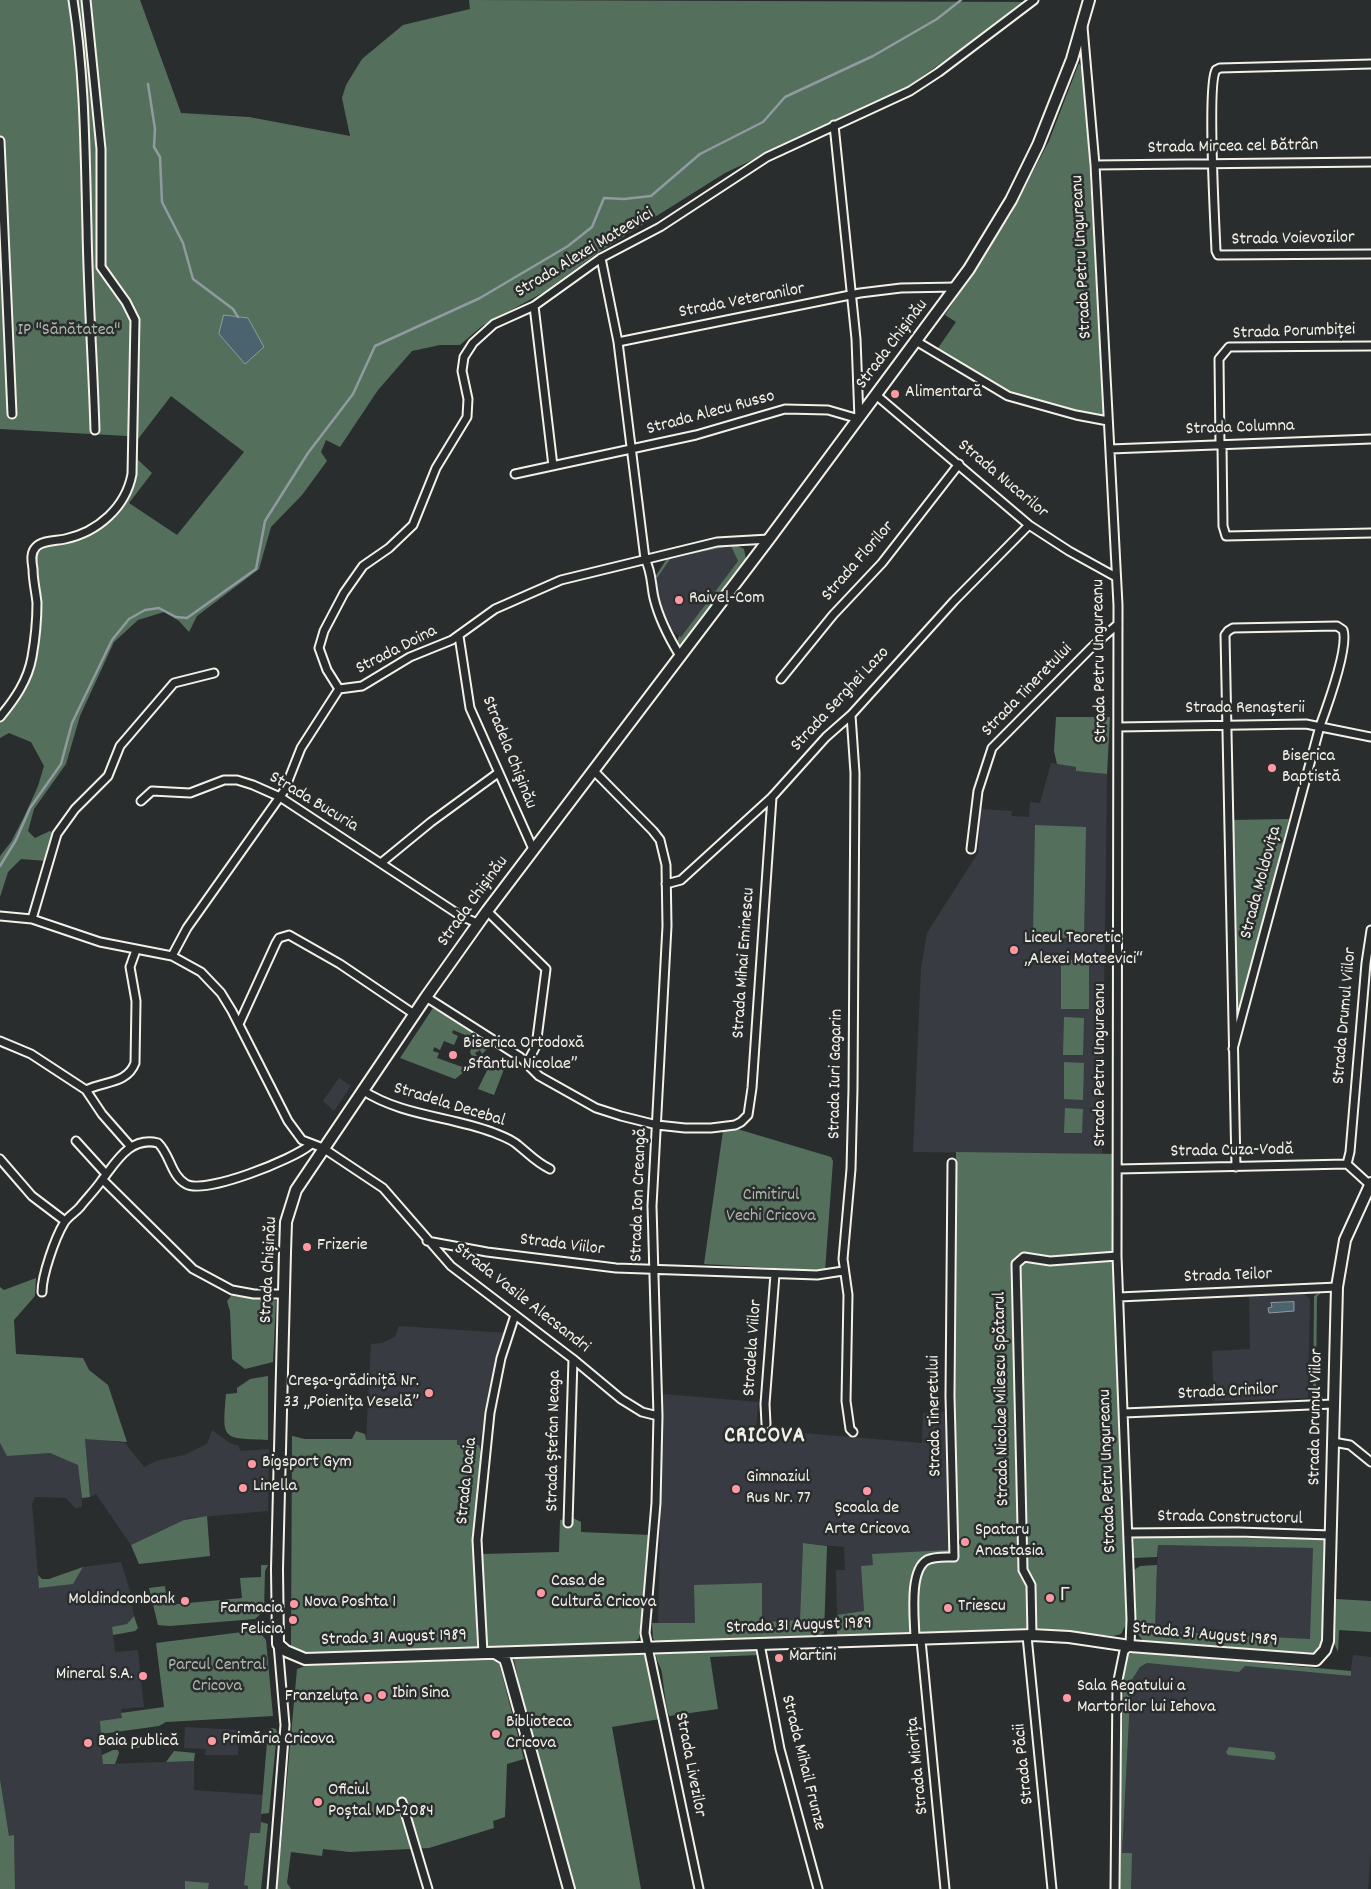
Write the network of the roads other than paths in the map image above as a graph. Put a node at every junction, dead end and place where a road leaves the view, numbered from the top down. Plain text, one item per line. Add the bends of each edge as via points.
1 (73, 0) edge
2 (86, 0) edge
3 (1034, 0) edge
4 (1089, 0) edge
5 (1083, 24) junction
6 (1371, 64) edge
7 (834, 124) junction
8 (0, 140) edge
9 (1371, 162) edge
10 (1214, 163) junction
11 (1095, 165) junction
12 (1371, 254) edge
13 (601, 258) junction
14 (956, 287) junction
15 (852, 295) junction
16 (534, 306) junction
17 (916, 341) junction
18 (618, 342) junction
19 (1371, 346) edge
20 (876, 395) junction
21 (12, 414) dead end
22 (859, 418) junction
23 (1108, 421) junction
24 (95, 430) dead end
25 (1371, 440) edge
26 (1221, 445) junction
27 (630, 450) junction
28 (1110, 450) junction
29 (959, 464) junction
30 (553, 466) junction
31 (515, 474) dead end
32 (1029, 524) junction
33 (1371, 533) edge
34 (769, 539) junction
35 (645, 560) junction
36 (1116, 577) junction
37 (1118, 624) junction
38 (459, 636) junction
39 (680, 656) junction
40 (214, 673) dead end
41 (781, 679) dead end
42 (339, 689) junction
43 (851, 715) junction
44 (0, 717) edge
45 (1225, 724) junction
46 (1320, 726) junction
47 (1118, 727) junction
48 (1371, 738) edge
49 (593, 770) junction
50 (498, 773) junction
51 (280, 796) junction
52 (772, 796) junction
53 (141, 801) dead end
54 (533, 849) junction
55 (971, 849) dead end
56 (381, 862) junction
57 (666, 884) junction
58 (487, 911) junction
59 (1, 918) edge
60 (32, 919) junction
61 (477, 924) junction
62 (1371, 930) edge
63 (136, 950) junction
64 (172, 956) junction
65 (426, 997) junction
66 (414, 1014) junction
67 (239, 1024) junction
68 (0, 1041) edge
69 (1233, 1049) junction
70 (527, 1063) junction
71 (86, 1090) junction
72 (362, 1090) junction
73 (657, 1125) junction
74 (76, 1141) dead end
75 (310, 1145) junction
76 (131, 1147) junction
77 (323, 1148) junction
78 (0, 1159) edge
79 (952, 1163) dead end
80 (1346, 1164) junction
81 (1236, 1167) junction
82 (550, 1168) dead end
83 (1118, 1169) junction
84 (104, 1177) junction
85 (1370, 1184) edge
86 (65, 1221) junction
87 (427, 1241) junction
88 (1117, 1256) junction
89 (652, 1269) junction
90 (844, 1271) junction
91 (775, 1274) junction
92 (1337, 1287) junction
93 (42, 1292) dead end
94 (284, 1294) junction
95 (1119, 1297) junction
96 (515, 1316) junction
97 (572, 1359) junction
98 (1334, 1404) junction
99 (1124, 1413) junction
100 (658, 1416) junction
101 (766, 1424) dead end
102 (853, 1432) dead end
103 (1333, 1442) junction
104 (1371, 1462) edge
105 (568, 1523) dead end
106 (1128, 1533) junction
107 (1331, 1536) junction
108 (1029, 1635) junction
109 (918, 1640) junction
110 (278, 1644) junction
111 (760, 1644) junction
112 (1130, 1646) junction
113 (650, 1648) junction
114 (494, 1652) junction
115 (483, 1653) junction
116 (1322, 1655) joint
117 (402, 1802) dead end
118 (272, 1889) edge
119 (428, 1889) edge
120 (569, 1889) edge
121 (699, 1889) edge
122 (818, 1889) edge
123 (946, 1889) edge
124 (1052, 1889) edge
125 (1114, 1889) edge

1 - 24 street via 85,130
2 - 44 street via 102,149 101,267 135,320 132,474 119,504 94,529 36,546 32,554 37,605 32,658 24,684
3 - 7 street, Strada Alexei Mateevici via 910,90
4 - 5 street, Strada Petru Ungureanu
5 - 11 street, Strada Petru Ungureanu
5 - 14 street, Strada Chișinău via 1054,107 1026,171
6 - 10 street via 1216,70 1212,108
7 - 13 street, Strada Alexei Mateevici via 768,157 660,227
7 - 15 street
8 - 21 street
9 - 10 street, Strada Mircea cel Bătrân
10 - 11 street, Strada Mircea cel Bătrân
10 - 12 street, Strada Voievozilor via 1218,255
11 - 23 street, Strada Petru Ungureanu
13 - 16 street, Strada Alexei Mateevici
13 - 18 street
14 - 15 street, Strada Veteranilor via 901,288
14 - 17 street, Strada Chișinău
15 - 18 street, Strada Veteranilor
15 - 22 street
16 - 30 street
16 - 42 street, Strada Alexei Mateevici via 494,324 467,350 462,362 469,408 464,424 436,468 413,525 389,548 363,566 324,631 319,648
17 - 20 street, Strada Chișinău
17 - 23 street via 1008,396
18 - 27 street, Strada Alecu Russo
19 - 26 street, Strada Porumbiței via 1229,347 1219,359
20 - 22 street, Strada Chișinău
20 - 29 street, Strada Nucarilor
22 - 27 street, Strada Alecu Russo via 828,410 785,409
22 - 34 street, Strada Chișinău
23 - 28 street, Strada Petru Ungureanu
25 - 26 street, Strada Columna
26 - 28 street, Strada Columna
26 - 33 street, Strada Porumbiței via 1226,536
27 - 30 street, Strada Alecu Russo
27 - 35 street
28 - 36 street, Strada Petru Ungureanu
29 - 32 street, Strada Nucarilor
29 - 41 street, Strada Florilor via 882,563 833,615
30 - 31 street, Strada Alecu Russo
32 - 36 street, Strada Nucarilor
32 - 43 street, Strada Serghei Lazo
34 - 35 street, Strada Doina via 717,542
34 - 39 street, Strada Chișinău
35 - 38 street, Strada Doina via 562,580 535,590 495,609
35 - 39 street via 666,632
36 - 37 street, Strada Petru Ungureanu
37 - 47 street, Strada Petru Ungureanu
37 - 55 street, Strada Tineretului via 992,748 978,791
38 - 42 street, Strada Doina via 410,657 362,686
38 - 50 street, Stradela Chişinău via 470,708
39 - 49 street, Strada Chișinău
40 - 60 street via 174,683 120,746 108,776 75,809 57,834
42 - 51 street, Strada Doina via 301,748
43 - 52 street, Strada Serghei Lazo
43 - 90 street, Strada Iuri Gagarin via 855,773 853,1089
45 - 46 street, Strada Renașterii
45 - 46 street, Strada Moldovița via 1225,639 1228,631 1233,628 1337,626 1344,633 1343,645
45 - 47 street, Strada Renașterii
45 - 69 street, Strada Moldovița
46 - 48 street, Strada Renașterii
46 - 69 street, Strada Moldovița
47 - 83 street, Strada Petru Ungureanu
49 - 54 street, Strada Chișinău
49 - 57 street, Strada Ion Creangă via 660,840 666,865
50 - 54 street, Stradela Chişinău
50 - 56 street
51 - 53 street, Strada Bucuria via 237,780 224,780 190,793 152,791
51 - 56 street, Strada Bucuria
51 - 64 street, Strada Doina via 187,928
52 - 57 street, Strada Serghei Lazo via 681,880
52 - 73 street, Strada Mihai Eminescu via 748,1115 735,1125 711,1128
54 - 58 street, Strada Chișinău
56 - 61 street, Strada Bucuria
57 - 73 street, Strada Ion Creangă via 666,954
58 - 61 street, Strada Chișinău
58 - 70 street via 546,969 536,1046
59 - 60 street
60 - 63 street via 93,940
61 - 65 street, Strada Chișinău
62 - 80 street, Strada Drumul Viilor via 1350,1152
63 - 64 street
63 - 71 street via 130,967 136,1001 135,1063 132,1071 124,1077
64 - 67 street via 188,963 211,982
65 - 66 street, Strada Chișinău
65 - 70 street
66 - 67 street via 340,964 289,936 276,942
66 - 72 street, Strada Chișinău
67 - 75 street via 288,1121 296,1134
68 - 71 street via 30,1054
69 - 81 street, Strada Moldovița
70 - 73 street via 539,1076 596,1108
71 - 76 street
72 - 77 street, Strada Chișinău
72 - 82 street, Stradela Decebal via 396,1107 506,1138 519,1145 532,1159
73 - 89 street, Strada Ion Creangă
74 - 84 street
75 - 76 street via 297,1154 241,1177 191,1186 181,1180 158,1143 147,1142
75 - 77 street, Strada Vasile Alecsandri
76 - 84 street via 112,1163
77 - 87 street, Strada Vasile Alecsandri via 383,1188
77 - 94 street, Strada Chișinău via 296,1190 289,1208
78 - 86 street via 32,1196
79 - 109 street, Strada Tineretului via 950,1396 954,1557 928,1560 917,1573 914,1587
80 - 81 street, Strada Cuza-Vodă
80 - 85 street, Strada Drumul Viilor
81 - 83 street, Strada Cuza-Vodă
83 - 88 street, Strada Petru Ungureanu
84 - 86 street
84 - 94 street via 193,1269 232,1290
85 - 92 street, Strada Drumul Viilor via 1345,1240
86 - 93 street via 43,1279
87 - 89 street, Strada Viilor via 550,1261
87 - 96 street, Strada Vasile Alecsandri via 451,1266
88 - 95 street, Strada Petru Ungureanu
88 - 108 street, Strada Nicolae Milescu Spătarul via 1050,1261 1024,1257 1016,1264 1023,1570 1031,1585
89 - 91 street, Strada Viilor
89 - 100 street, Strada Ion Creangă
90 - 91 street, Strada Viilor via 817,1276
90 - 102 street, Strada Iuri Gagarin via 848,1295 846,1401
91 - 101 street, Stradela Viilor
92 - 95 street, Strada Teilor
92 - 98 street, Strada Drumul Viilor
94 - 110 street, Strada Chișinău
95 - 99 street, Strada Petru Ungureanu
96 - 97 street, Strada Vasile Alecsandri
96 - 115 street, Strada Dacia via 501,1358 490,1413 477,1540
97 - 100 street, Strada Vasile Alecsandri via 621,1399 642,1412
97 - 105 street, Strada Ștefan Neaga
98 - 99 street, Strada Crinilor
98 - 103 street, Strada Drumul Viilor
99 - 106 street, Strada Petru Ungureanu
100 - 113 street, Strada Ion Creangă via 656,1503 645,1633
103 - 104 street via 1350,1445
103 - 107 street, Strada Drumul Viilor
106 - 107 street, Strada Constructorul via 1238,1532
106 - 112 street, Strada Petru Ungureanu
107 - 116 street, Strada Drumul Viilor via 1328,1641
108 - 109 street, Strada 31 August 1989
108 - 112 street, Strada 31 August 1989 via 1069,1636
108 - 124 street, Strada Păcii
109 - 111 street, Strada 31 August 1989
109 - 123 street, Strada Miorița
110 - 115 street, Strada 31 August 1989 via 305,1659
110 - 118 street, Strada Chișinău via 284,1734
111 - 113 street, Strada 31 August 1989
111 - 122 street, Strada Mihail Frunze via 780,1749
112 - 116 street, Strada 31 August 1989 via 1310,1662
112 - 125 street, Strada Petru Ungureanu via 1124,1651 1117,1685
113 - 114 street, Strada 31 August 1989
113 - 121 street, Strada Livezilor
114 - 115 street, Strada 31 August 1989
114 - 120 street via 507,1665
117 - 119 street

